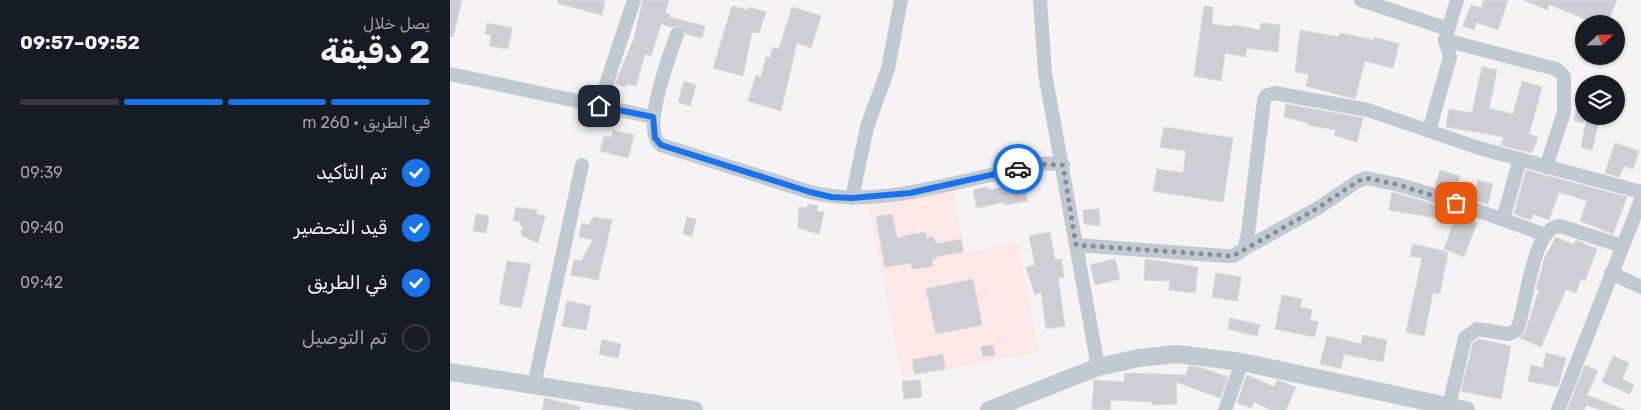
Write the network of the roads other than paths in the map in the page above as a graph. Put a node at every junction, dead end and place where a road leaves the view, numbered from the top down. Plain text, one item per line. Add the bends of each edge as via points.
1 (634, 0) edge
2 (901, 0) edge
3 (1040, 0) edge
4 (1361, 0) edge
5 (1457, 0) edge
6 (677, 34) dead end
7 (1447, 35) junction
8 (450, 74) edge
9 (599, 106) junction
10 (653, 117) junction
11 (1429, 131) junction
12 (1520, 159) junction
13 (582, 165) dead end
14 (1063, 165) junction
15 (1546, 167) junction
16 (1641, 192) edge
17 (852, 198) junction
18 (1641, 200) edge
19 (1503, 219) junction
20 (1546, 235) junction
21 (1076, 245) junction
22 (1622, 246) junction
23 (1244, 249) junction
24 (1611, 273) junction
25 (1641, 287) edge
26 (1242, 362) junction
27 (1098, 367) junction
28 (450, 372) edge
29 (534, 385) junction
30 (619, 404) edge
31 (1449, 406) junction
32 (694, 410) edge
33 (989, 410) edge
34 (1225, 410) edge
35 (1466, 410) edge
36 (1558, 410) edge

1 - 9 street
2 - 17 street via 888,69 867,127
3 - 14 street via 1045,73
4 - 7 street
5 - 7 street
6 - 10 street
7 - 11 street via 1450,57
7 - 15 street via 1556,69 1564,76 1564,112
8 - 9 street
9 - 10 street
10 - 17 street via 655,138 661,145 810,192
11 - 12 street
11 - 23 street via 1368,110 1275,92 1266,96
12 - 15 street
12 - 19 street
13 - 29 street
14 - 17 street via 1037,164 910,193
14 - 21 street
15 - 16 street
18 - 22 street
19 - 20 street
19 - 23 street via 1400,185 1366,178
20 - 22 street via 1552,228 1560,226
20 - 31 street via 1533,265 1517,330 1508,334 1477,329 1465,338
21 - 23 street via 1225,256 1233,256
21 - 27 street
22 - 24 street
24 - 25 street
24 - 36 street
26 - 27 street via 1176,354
26 - 31 street
26 - 34 street
27 - 33 street
28 - 29 street
29 - 30 street
30 - 32 street
31 - 35 street

